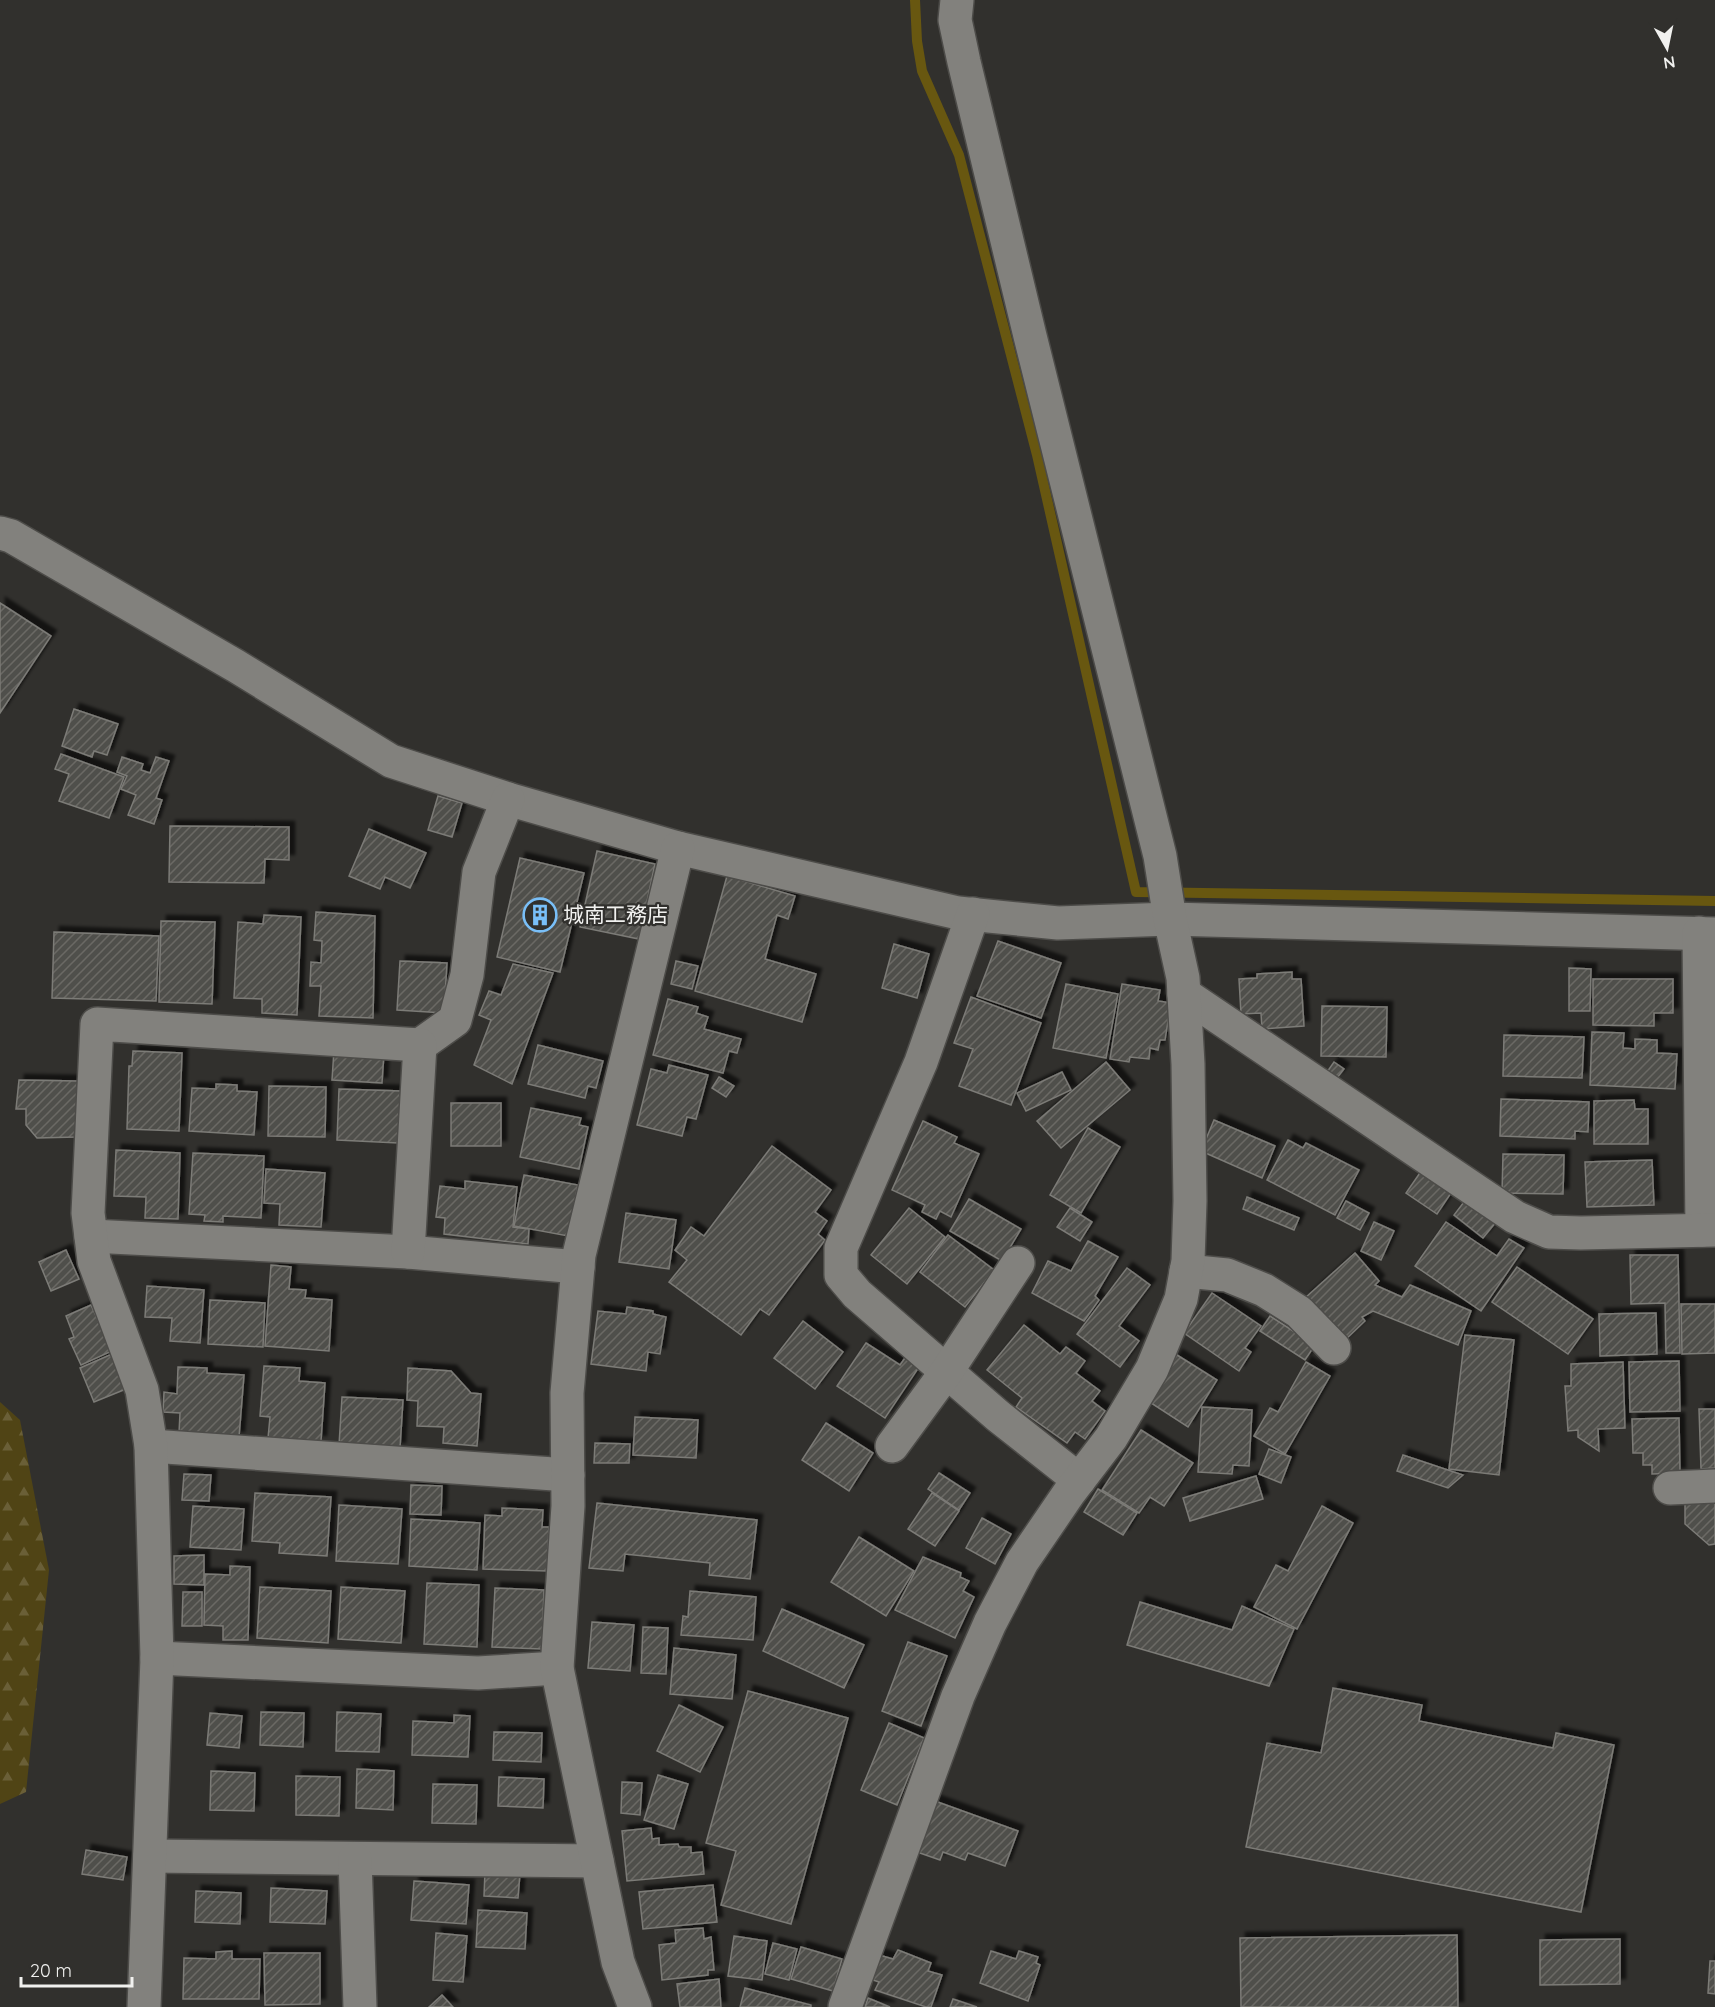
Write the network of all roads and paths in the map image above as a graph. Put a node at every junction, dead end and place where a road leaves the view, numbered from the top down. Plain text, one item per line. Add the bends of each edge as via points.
1 (957, 0) edge
2 (0, 533) edge
3 (508, 799) junction
4 (678, 848) junction
5 (973, 914) junction
6 (1170, 920) junction
7 (1707, 934) edge
8 (1184, 994) junction
9 (420, 1045) junction
10 (1709, 1230) edge
11 (91, 1236) junction
12 (408, 1252) junction
13 (1018, 1263) dead end
14 (578, 1267) junction
15 (1186, 1271) junction
16 (1334, 1348) dead end
17 (947, 1371) junction
18 (151, 1446) junction
19 (891, 1446) dead end
20 (568, 1475) junction
21 (1079, 1480) junction
22 (1715, 1486) edge
23 (1670, 1488) dead end
24 (157, 1658) junction
25 (557, 1668) junction
26 (150, 1856) junction
27 (355, 1859) junction
28 (597, 1861) junction
29 (144, 2007) edge
30 (360, 2007) edge
31 (635, 2007) edge
32 (845, 2007) edge

1 - 6 street via 955,20 964,62 1160,856
2 - 3 street via 236,666 391,761
3 - 4 street
3 - 9 street via 479,872 466,975 455,1020
4 - 5 street
4 - 14 street
5 - 6 street via 1058,923
5 - 17 street via 921,1062 841,1248 841,1275 857,1294
6 - 7 street
6 - 8 street
7 - 10 street
8 - 10 street via 1515,1217 1549,1232
8 - 15 street via 1190,1201
9 - 11 street via 97,1024 88,1213
9 - 12 street
11 - 12 street
11 - 18 street via 94,1262 142,1390
12 - 14 street
13 - 17 street
14 - 20 street via 567,1393
15 - 16 street via 1227,1275 1264,1290 1299,1312
15 - 21 street via 1181,1299 1152,1369 1111,1438
17 - 19 street
17 - 21 street
18 - 20 street
18 - 24 street
20 - 25 street
21 - 32 street via 1022,1562 990,1623 958,1696
22 - 23 street
24 - 25 street via 478,1673
24 - 26 street
25 - 28 street
26 - 27 street
26 - 29 street
27 - 28 street
27 - 30 street
28 - 31 street via 618,1962

